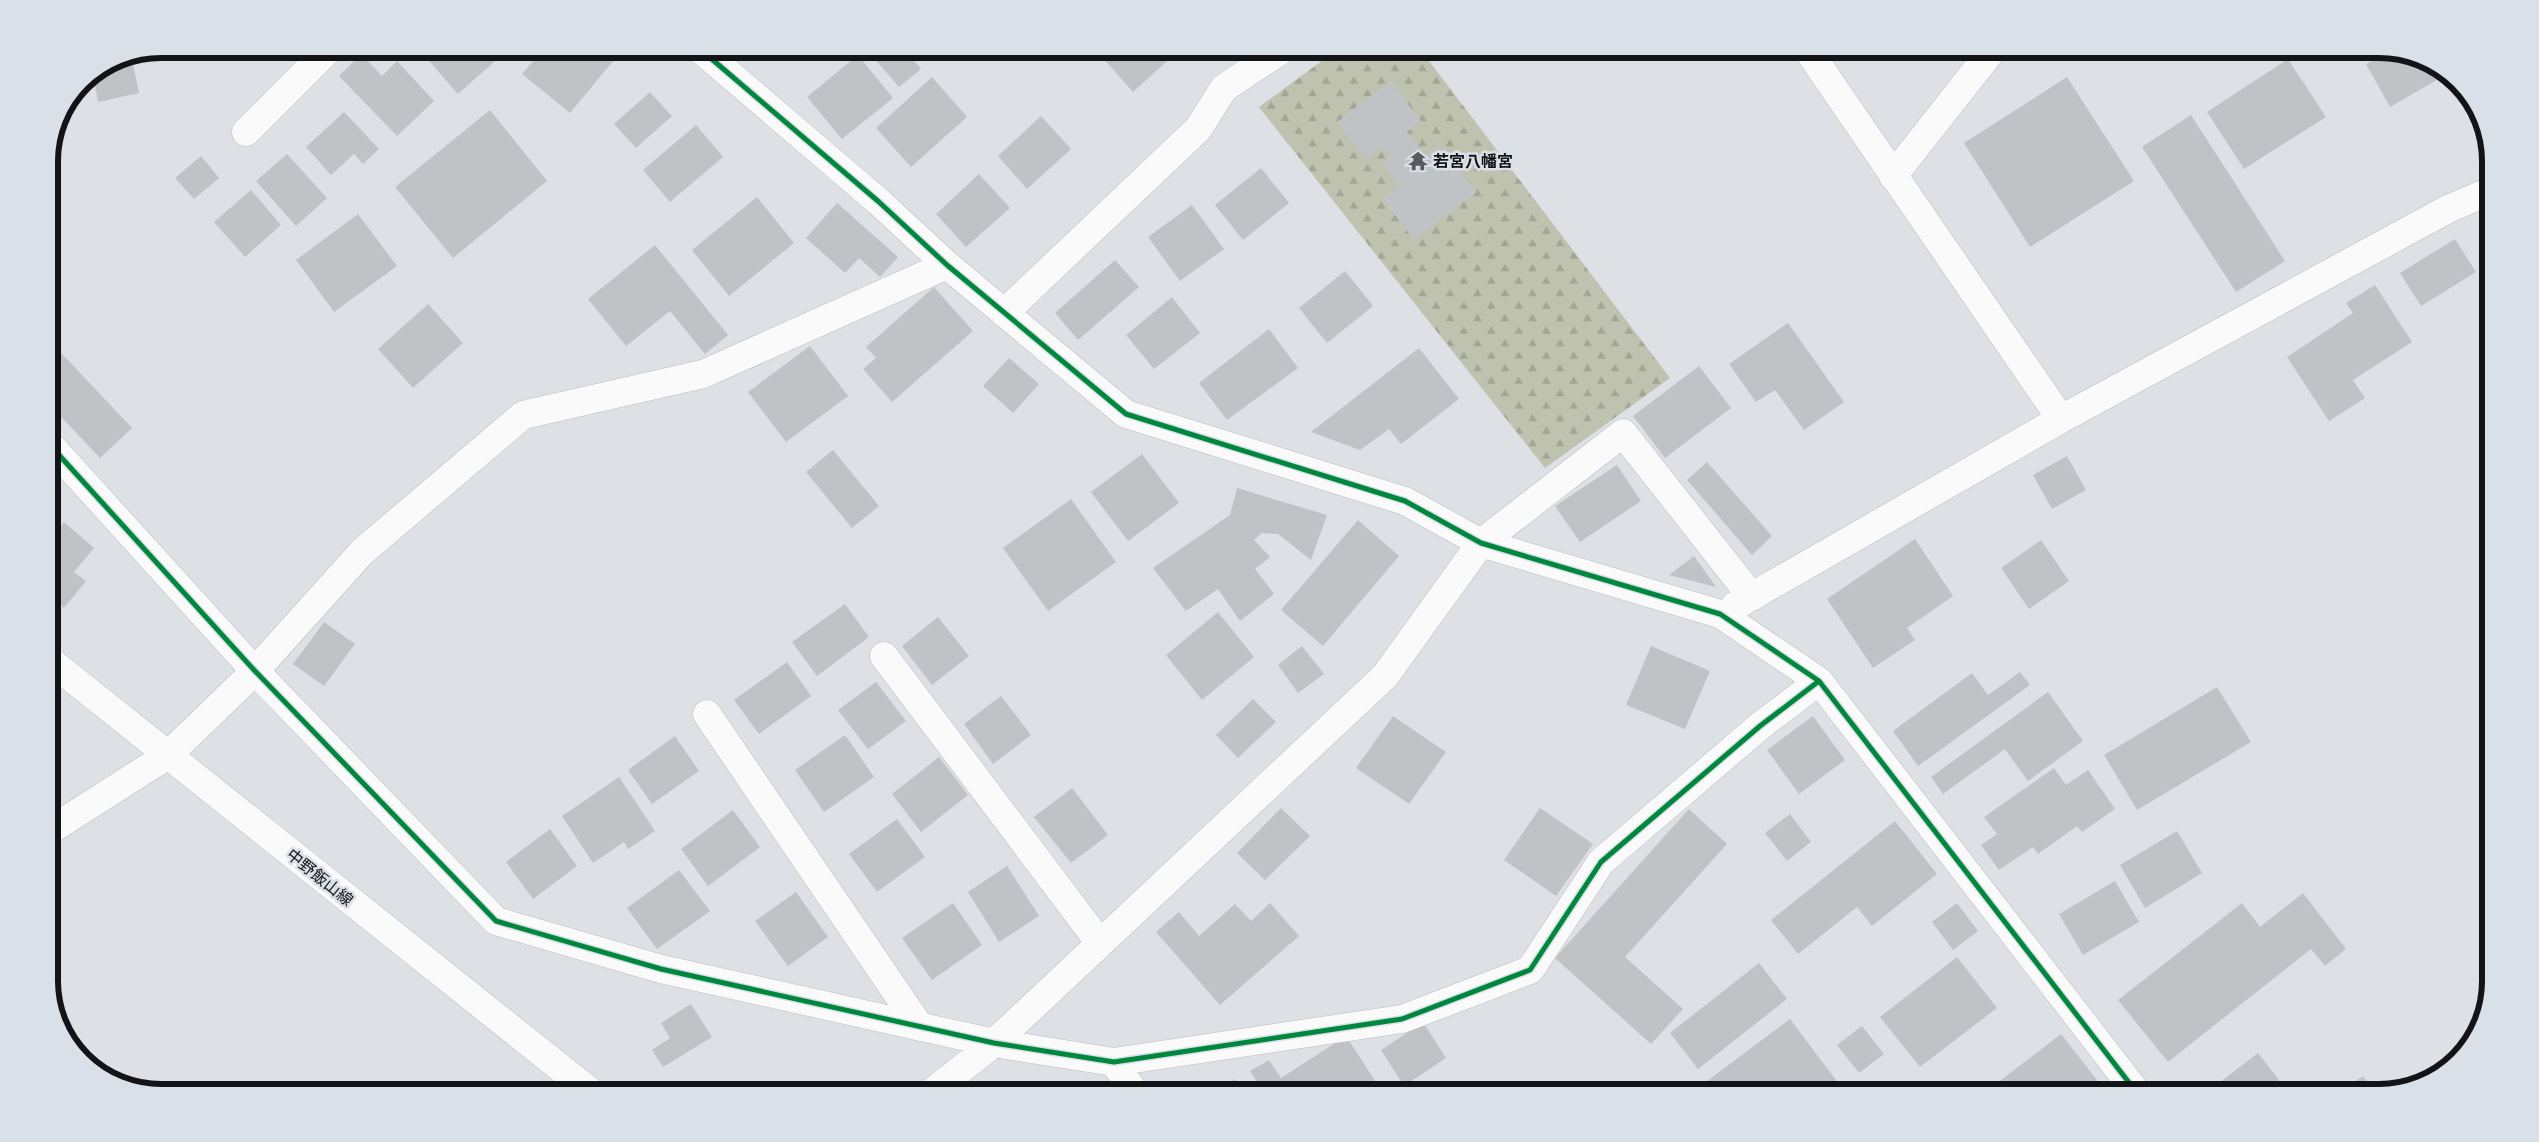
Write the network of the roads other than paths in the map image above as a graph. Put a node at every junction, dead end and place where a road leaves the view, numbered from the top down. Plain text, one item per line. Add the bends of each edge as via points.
1 (320, 58) edge
2 (711, 58) edge
3 (1268, 58) edge
4 (1813, 58) edge
5 (1986, 58) edge
6 (246, 132) dead end
7 (1892, 176) junction
8 (2481, 194) edge
9 (947, 266) junction
10 (1004, 313) junction
11 (2061, 418) junction
12 (58, 454) edge
13 (1482, 543) junction
14 (1752, 597) junction
15 (1720, 614) junction
16 (884, 656) dead end
17 (58, 667) edge
18 (255, 671) junction
19 (1819, 681) junction
20 (707, 714) dead end
21 (168, 755) junction
22 (58, 825) edge
23 (1100, 943) junction
24 (920, 1027) junction
25 (994, 1043) junction
26 (1114, 1062) junction
27 (582, 1085) edge
28 (941, 1085) edge
29 (1130, 1085) edge
30 (2129, 1085) edge

1 - 6 street
2 - 9 street via 879,202
3 - 10 street via 1224,88 1198,129
4 - 7 street
5 - 7 street
7 - 11 street
8 - 11 street
9 - 10 street
9 - 18 street via 703,374 523,415 362,552
10 - 13 street via 1126,414 1405,501
11 - 14 street
12 - 18 street
13 - 14 street via 1623,433
13 - 15 street
13 - 23 street via 1385,676
14 - 15 street
15 - 19 street
16 - 23 street
17 - 21 street, 中野飯山線
18 - 21 street
18 - 24 street via 496,921 661,969
19 - 26 street via 1760,726 1601,862 1530,970 1402,1018
19 - 30 street
20 - 24 street
21 - 22 street
21 - 27 street, 中野飯山線
23 - 25 street
24 - 25 street
25 - 26 street
25 - 28 street
26 - 29 street

